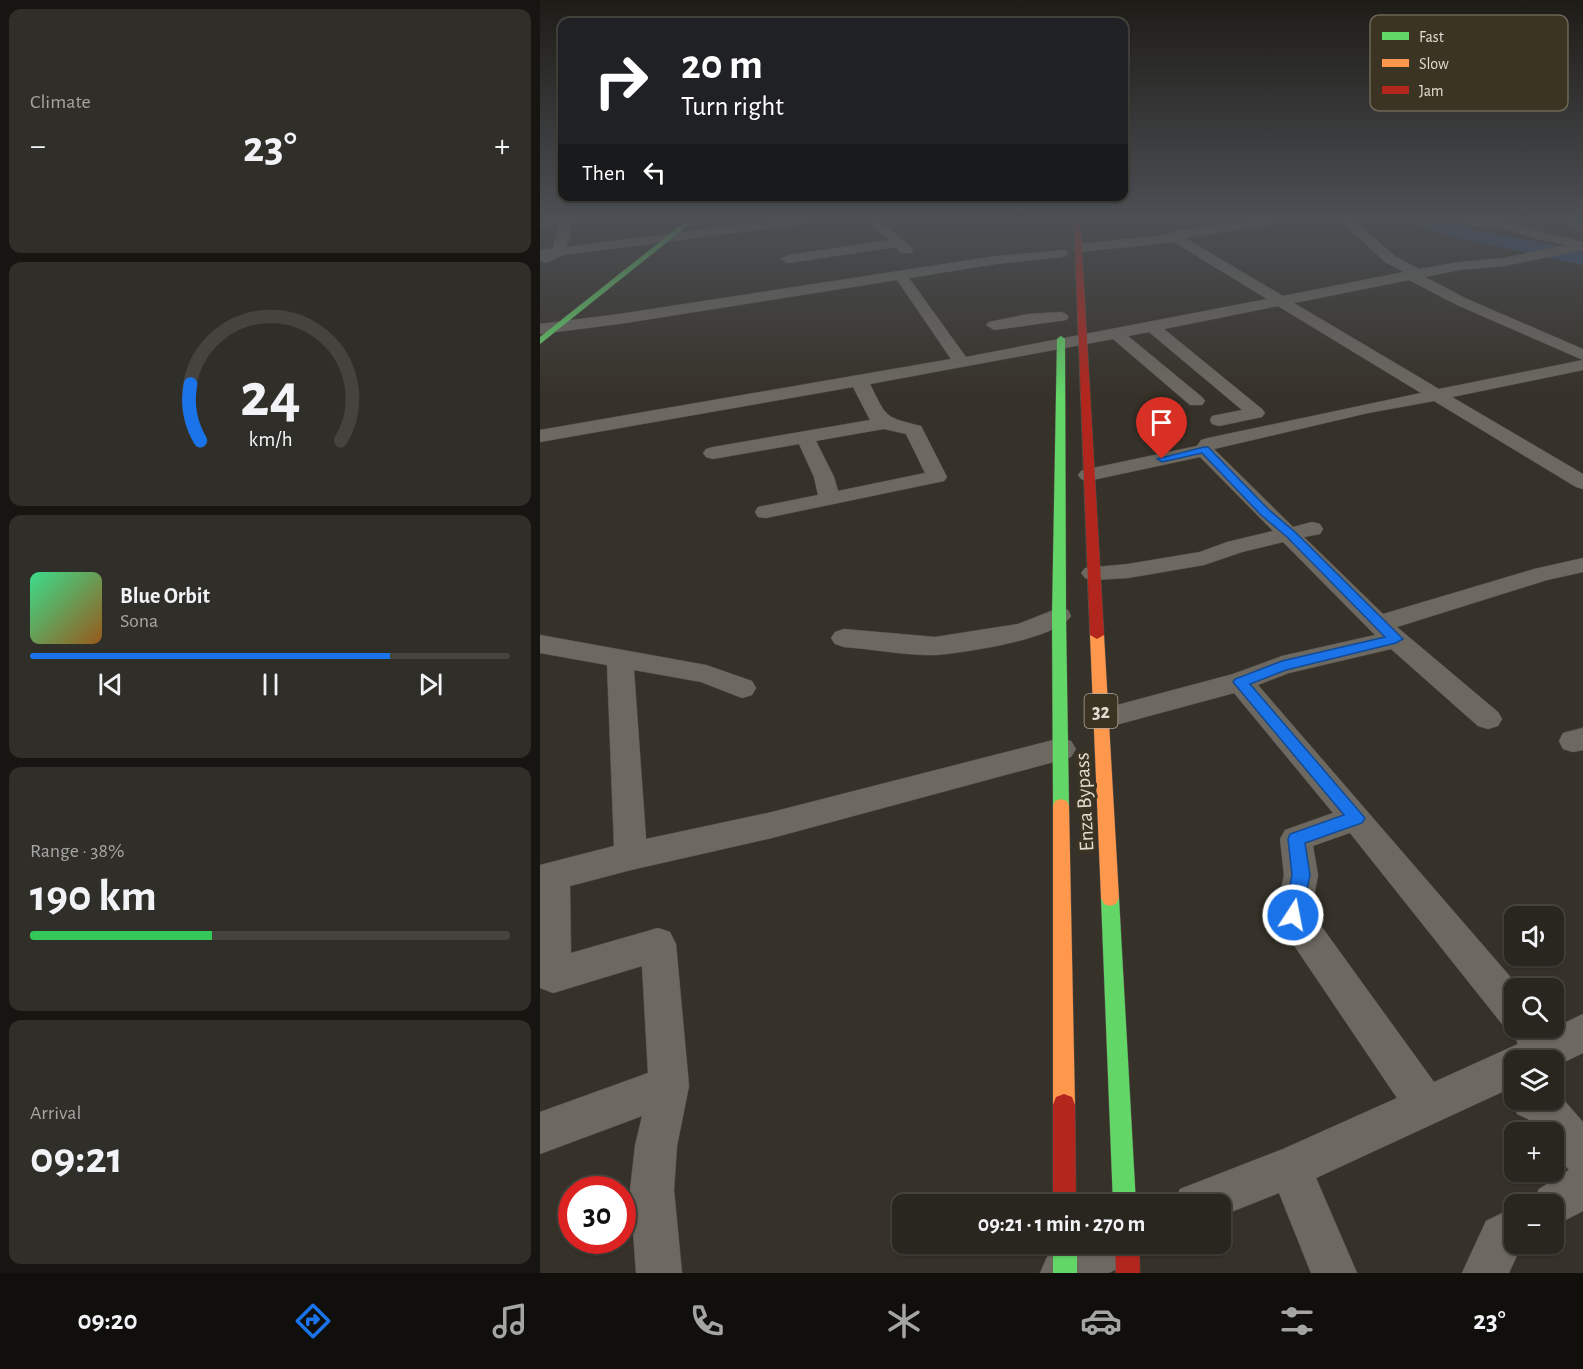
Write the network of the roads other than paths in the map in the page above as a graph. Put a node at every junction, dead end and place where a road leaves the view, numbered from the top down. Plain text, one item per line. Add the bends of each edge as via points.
1 (620, 277) edge
2 (892, 277) edge
3 (902, 277) edge
4 (1080, 277) edge
5 (1243, 277) edge
6 (1402, 277) edge
7 (1418, 277) edge
8 (1283, 301) junction
9 (1061, 312) joint
10 (994, 325) dead end
11 (1151, 326) junction
12 (556, 328) junction
13 (540, 329) edge
14 (1116, 334) junction
15 (540, 340) edge
16 (1083, 340) junction
17 (1062, 345) junction
18 (1583, 355) edge
19 (962, 363) junction
20 (1583, 365) edge
21 (859, 380) junction
22 (1437, 396) junction
23 (1196, 401) dead end
24 (1220, 420) dead end
25 (884, 423) junction
26 (540, 436) edge
27 (805, 437) junction
28 (1204, 450) junction
29 (713, 453) dead end
30 (1088, 476) junction
31 (1583, 483) edge
32 (830, 499) junction
33 (766, 512) dead end
34 (1302, 532) junction
35 (1583, 565) edge
36 (1093, 573) junction
37 (1059, 616) junction
38 (1387, 631) junction
39 (844, 638) dead end
40 (540, 644) edge
41 (620, 657) junction
42 (1240, 682) junction
43 (742, 688) dead end
44 (1101, 719) junction
45 (1488, 719) dead end
46 (1061, 748) junction
47 (1356, 818) junction
48 (631, 856) junction
49 (546, 879) edge
50 (1504, 998) edge
51 (1504, 1071) edge
52 (669, 1086) junction
53 (1427, 1107) junction
54 (1546, 1110) edge
55 (540, 1133) edge
56 (1583, 1155) edge
57 (1290, 1168) junction
58 (1583, 1186) edge
59 (1065, 1194) edge
60 (1125, 1194) edge
61 (1221, 1194) edge
62 (1564, 1198) edge
63 (1504, 1236) edge
64 (1092, 1254) edge
65 (1127, 1254) edge
66 (1064, 1265) edge
67 (659, 1273) edge
68 (1128, 1273) edge
69 (1334, 1273) edge
70 (1485, 1273) edge

1 - 12 main road
2 - 12 street
3 - 19 street
4 - 16 main road, Enza Bypass / 32
5 - 8 street
6 - 8 street
7 - 18 street via 1462,302
8 - 11 street
8 - 22 street
9 - 10 street
9 - 17 main road, Enza Bypass / 32
11 - 14 street
11 - 24 street via 1256,413
12 - 13 street
12 - 15 main road
14 - 16 street
14 - 23 street
16 - 17 street
16 - 30 main road, Enza Bypass / 32
17 - 19 street
17 - 37 main road, Enza Bypass / 32
19 - 21 street
20 - 22 street
21 - 25 street
21 - 26 street
22 - 28 street via 1209,444
22 - 31 street
25 - 27 street
25 - 32 street via 914,430 938,477
27 - 29 street
27 - 32 street
28 - 30 street
28 - 34 street via 1264,512
30 - 36 main road, Enza Bypass / 32
32 - 33 street
34 - 36 street via 1204,558
34 - 38 street
35 - 38 street via 1542,574
36 - 44 main road, Enza Bypass / 32
37 - 39 street via 1023,632 935,646
37 - 46 main road, Enza Bypass / 32
38 - 42 street
38 - 45 street
40 - 41 street
41 - 43 street via 705,674
41 - 48 street
42 - 44 street
42 - 47 street
44 - 60 main road, Enza Bypass / 32
46 - 48 street via 772,825
46 - 59 main road, Enza Bypass / 32
47 - 50 street
47 - 53 street via 1296,839 1301,875 1293,915
48 - 49 street
49 - 52 street via 553,976 658,944
51 - 53 street
52 - 55 street
52 - 67 street via 656,1146 652,1190
53 - 57 street
54 - 56 street
57 - 61 street
57 - 69 street
58 - 62 street
63 - 70 street
64 - 66 street
65 - 68 main road

